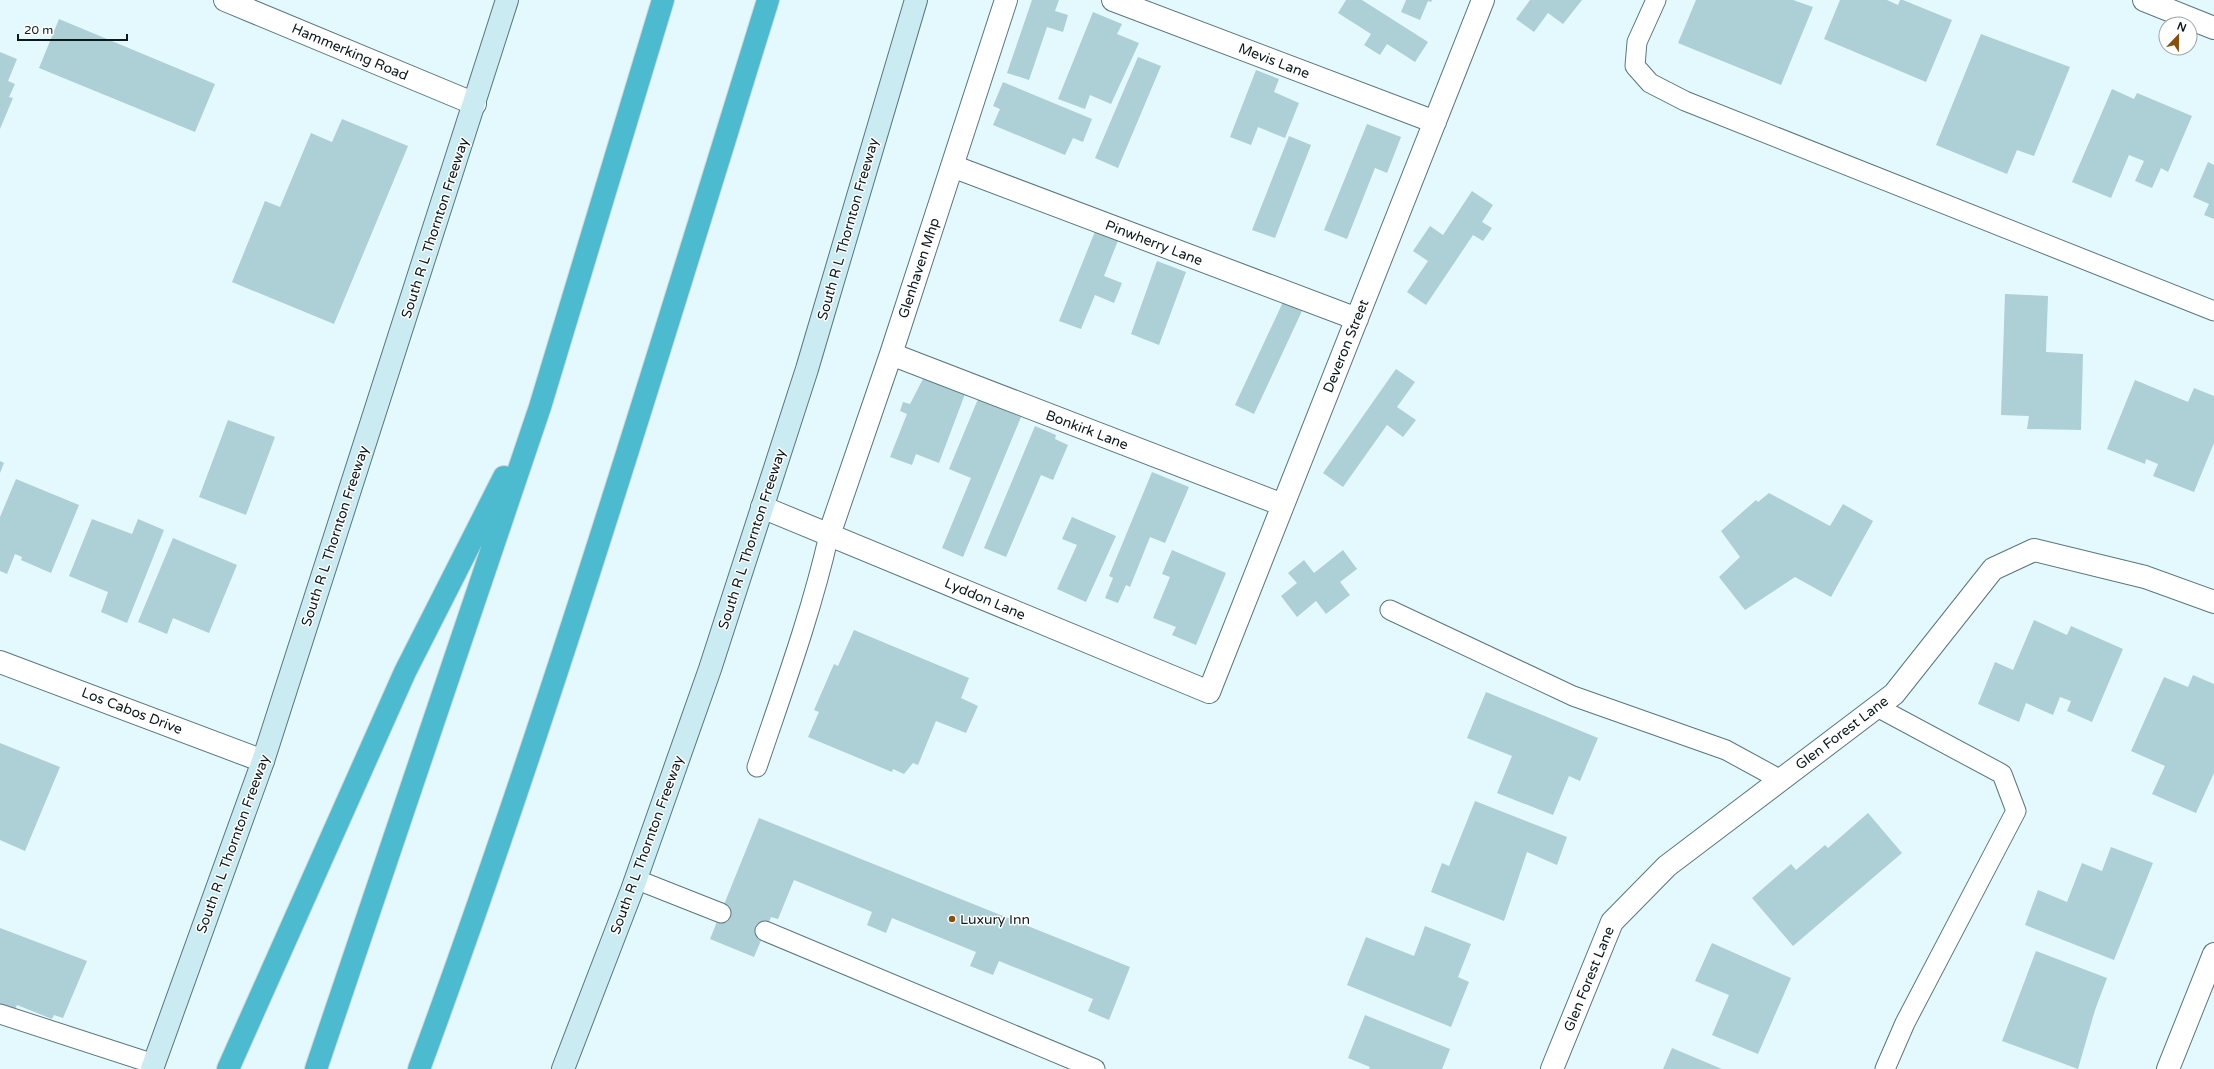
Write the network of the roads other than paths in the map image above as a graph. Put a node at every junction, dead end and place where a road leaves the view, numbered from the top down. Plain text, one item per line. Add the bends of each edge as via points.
1 (225, 0) edge
2 (507, 0) edge
3 (663, 0) edge
4 (768, 0) edge
5 (916, 0) edge
6 (1006, 0) edge
7 (1113, 0) edge
8 (1483, 0) edge
9 (1656, 0) edge
10 (2144, 0) edge
11 (2214, 28) edge
12 (475, 104) junction
13 (1435, 122) junction
14 (952, 166) junction
15 (2214, 311) edge
16 (1357, 319) junction
17 (891, 354) junction
18 (540, 407) junction
19 (1283, 505) junction
20 (762, 507) junction
21 (829, 535) junction
22 (2214, 602) edge
23 (1390, 610) dead end
24 (0, 662) edge
25 (1209, 692) joint
26 (1877, 707) junction
27 (264, 761) junction
28 (757, 767) dead end
29 (1781, 780) junction
30 (635, 879) junction
31 (721, 912) dead end
32 (765, 931) dead end
33 (2214, 954) edge
34 (440, 1012) junction
35 (0, 1014) edge
36 (153, 1066) edge
37 (228, 1069) edge
38 (316, 1069) edge
39 (419, 1069) edge
40 (432, 1069) edge
41 (563, 1069) edge
42 (1095, 1069) edge
43 (1552, 1069) edge
44 (1885, 1069) edge
45 (2168, 1069) edge

1 - 12 street, Hammerking Road
2 - 12 main road, South R L Thornton Freeway
3 - 18 highway
4 - 34 highway via 610,509 528,758
5 - 20 main road, South R L Thornton Freeway via 807,368
6 - 14 street, Glenhaven Mhp
7 - 13 street, Mevis Lane
8 - 13 street, Deveron Street
9 - 15 lane via 1637,42 1636,66 1650,83 1692,104
10 - 11 street
12 - 27 main road, South R L Thornton Freeway
13 - 16 street, Deveron Street
14 - 16 street, Pinwherry Lane
14 - 17 street, Glenhaven Mhp
16 - 19 street, Deveron Street
17 - 19 street, Bonkirk Lane
17 - 21 street, Glenhaven Mhp
18 - 37 highway via 405,672
18 - 38 highway
19 - 25 street, Deveron Street
20 - 21 street, Lyddon Lane
20 - 30 main road, South R L Thornton Freeway via 710,669
21 - 25 street, Lyddon Lane
21 - 28 lane via 804,628
22 - 26 street, Glen Forest Lane via 2145,577 2034,550 1994,569 1894,694
23 - 29 lane via 1573,696 1726,750
24 - 27 street, Los Cabos Drive
26 - 29 street, Glen Forest Lane
26 - 44 lane via 2002,774 2016,812 1905,1024
27 - 36 main road, South R L Thornton Freeway
29 - 43 street, Glen Forest Lane via 1666,866 1612,922
30 - 31 lane
30 - 41 main road, South R L Thornton Freeway
32 - 42 lane
33 - 45 street
34 - 39 highway
34 - 40 highway
35 - 36 lane

